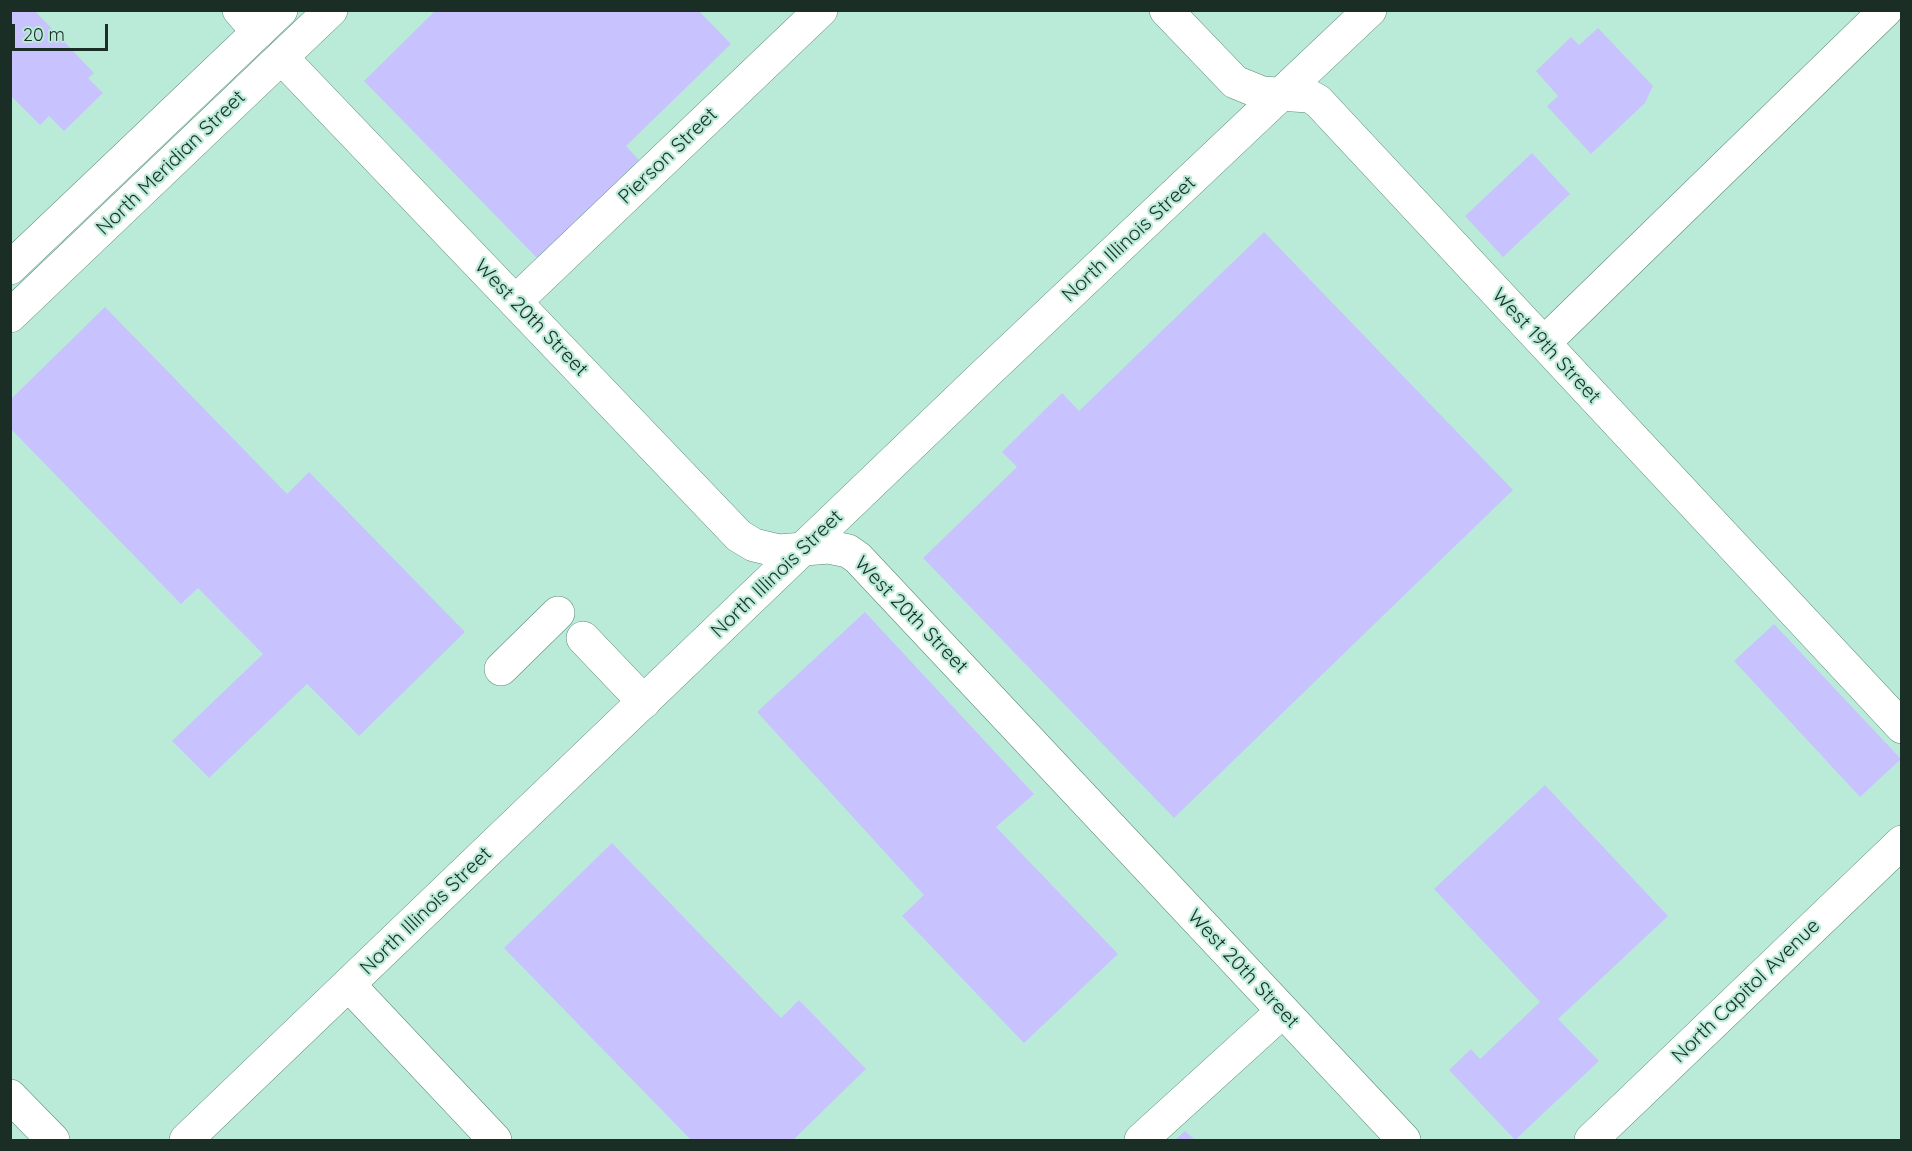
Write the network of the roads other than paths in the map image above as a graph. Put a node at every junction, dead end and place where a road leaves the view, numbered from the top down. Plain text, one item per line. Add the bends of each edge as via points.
1 (332, 10) edge
2 (821, 10) edge
3 (1166, 10) edge
4 (1370, 10) edge
5 (1886, 10) edge
6 (259, 18) edge
7 (282, 58) junction
8 (1281, 94) junction
9 (10, 268) edge
10 (515, 302) junction
11 (10, 316) edge
12 (1544, 343) junction
13 (803, 550) junction
14 (558, 613) dead end
15 (583, 638) dead end
16 (501, 669) dead end
17 (644, 702) junction
18 (1902, 727) edge
19 (1902, 842) edge
20 (349, 985) junction
21 (1283, 1011) junction
22 (10, 1096) edge
23 (53, 1140) edge
24 (186, 1140) edge
25 (495, 1140) edge
26 (1141, 1140) edge
27 (1404, 1140) edge
28 (1591, 1140) edge

1 - 7 main road, North Meridian Street
2 - 10 main road, Pierson Street
3 - 8 main road, West 19th Street via 1236,82 1248,89
4 - 8 main road, North Illinois Street
5 - 12 main road
6 - 9 main road, North Meridian Street
7 - 10 main road, West 20th Street
7 - 11 main road, North Meridian Street
8 - 12 main road, West 19th Street via 1309,96 1318,101
8 - 13 main road, North Illinois Street
10 - 13 main road, West 20th Street via 739,536 773,550
12 - 18 main road, West 19th Street
13 - 17 main road, North Illinois Street
13 - 21 main road, West 20th Street via 829,547 858,558
14 - 16 main road
15 - 17 main road
17 - 20 main road, North Illinois Street
19 - 28 main road, North Capitol Avenue
20 - 24 main road, North Illinois Street
20 - 25 main road
21 - 26 main road
21 - 27 main road, West 20th Street
22 - 23 main road

